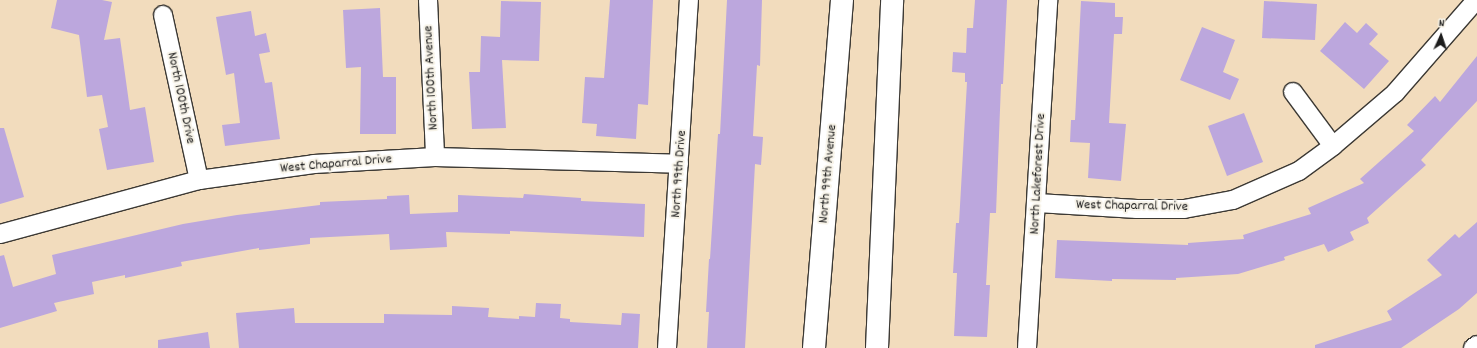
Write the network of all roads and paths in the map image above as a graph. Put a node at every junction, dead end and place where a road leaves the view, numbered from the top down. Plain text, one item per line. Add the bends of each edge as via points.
1 (428, 0) edge
2 (689, 0) edge
3 (842, 0) edge
4 (892, 0) edge
5 (1048, 0) edge
6 (1476, 0) edge
7 (163, 16) dead end
8 (1293, 92) dead end
9 (1333, 146) junction
10 (435, 157) junction
11 (679, 164) junction
12 (198, 180) junction
13 (1037, 203) junction
14 (0, 234) edge
15 (1477, 345) edge
16 (667, 348) edge
17 (814, 348) edge
18 (877, 348) edge
19 (1028, 348) edge
20 (1473, 348) edge

1 - 10 street, North 100th Avenue
2 - 11 street, North 99th Drive
3 - 17 main road, North 99th Avenue
4 - 18 main road
5 - 13 street, North Lakeforest Drive
6 - 9 street, West Chaparral Drive via 1395,93
7 - 12 street, North 100th Drive
8 - 9 street
9 - 13 street, West Chaparral Drive via 1298,171 1233,200 1184,209
10 - 11 street, West Chaparral Drive
10 - 12 street, West Chaparral Drive via 314,164
11 - 16 street, North 99th Drive
12 - 14 street, West Chaparral Drive
13 - 19 street, North Lakeforest Drive
15 - 20 street

